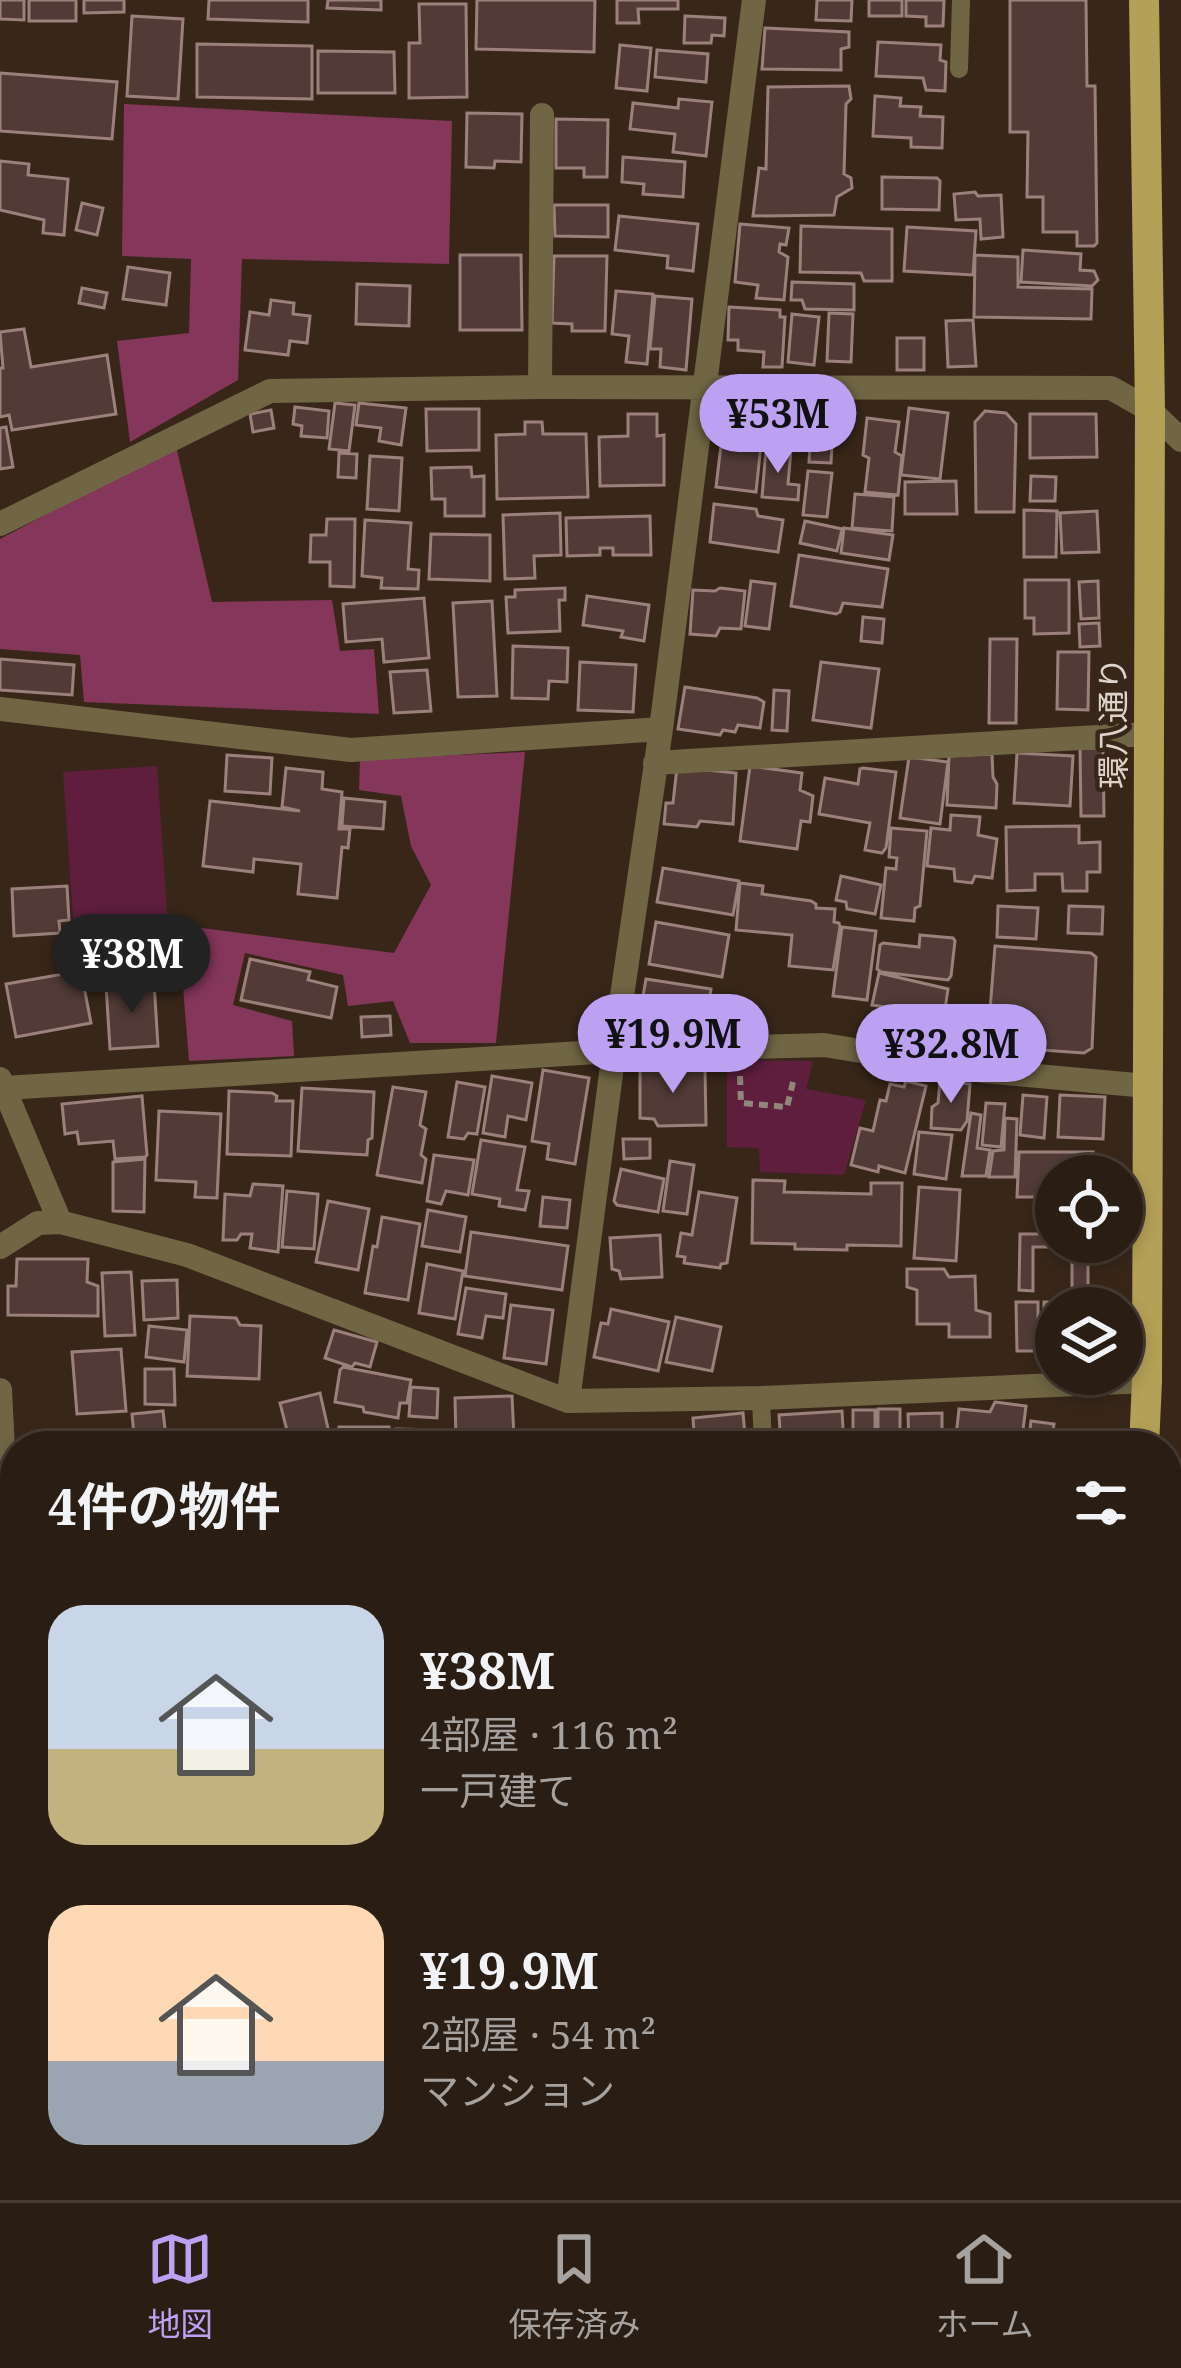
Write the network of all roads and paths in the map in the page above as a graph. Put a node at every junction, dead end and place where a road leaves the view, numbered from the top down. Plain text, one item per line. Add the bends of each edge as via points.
1 (754, 0) edge
2 (961, 0) edge
3 (1144, 0) edge
4 (958, 69) dead end
5 (542, 115) dead end
6 (540, 387) junction
7 (704, 389) junction
8 (1150, 410) junction
9 (1181, 440) edge
10 (0, 524) edge
11 (0, 710) edge
12 (661, 729) junction
13 (1149, 734) junction
14 (656, 763) junction
15 (614, 1051) junction
16 (740, 1080) dead end
17 (793, 1082) dead end
18 (2, 1084) edge
19 (1147, 1086) junction
20 (60, 1222) junction
21 (0, 1247) edge
22 (1147, 1381) junction
23 (0, 1390) edge
24 (761, 1398) junction
25 (568, 1401) junction
26 (3, 1431) edge
27 (762, 1431) edge
28 (1145, 1431) edge

1 - 7 street
2 - 4 lane
3 - 8 main road, 環八通り
5 - 6 street
6 - 7 street
6 - 10 street via 270,391
7 - 8 street via 1111,388
7 - 12 street
8 - 9 street
8 - 13 main road, 環八通り
11 - 12 street via 350,750
12 - 14 street
13 - 14 street
13 - 19 main road, 環八通り
14 - 15 street
15 - 18 street
15 - 19 street via 824,1045
15 - 25 street
16 - 17 path via 741,1103 787,1107
18 - 20 street
19 - 22 main road, 環八通り
20 - 21 street via 38,1223
20 - 25 street via 187,1256
22 - 24 street
22 - 28 main road, 環八通り
23 - 26 street
24 - 25 street
24 - 27 lane

